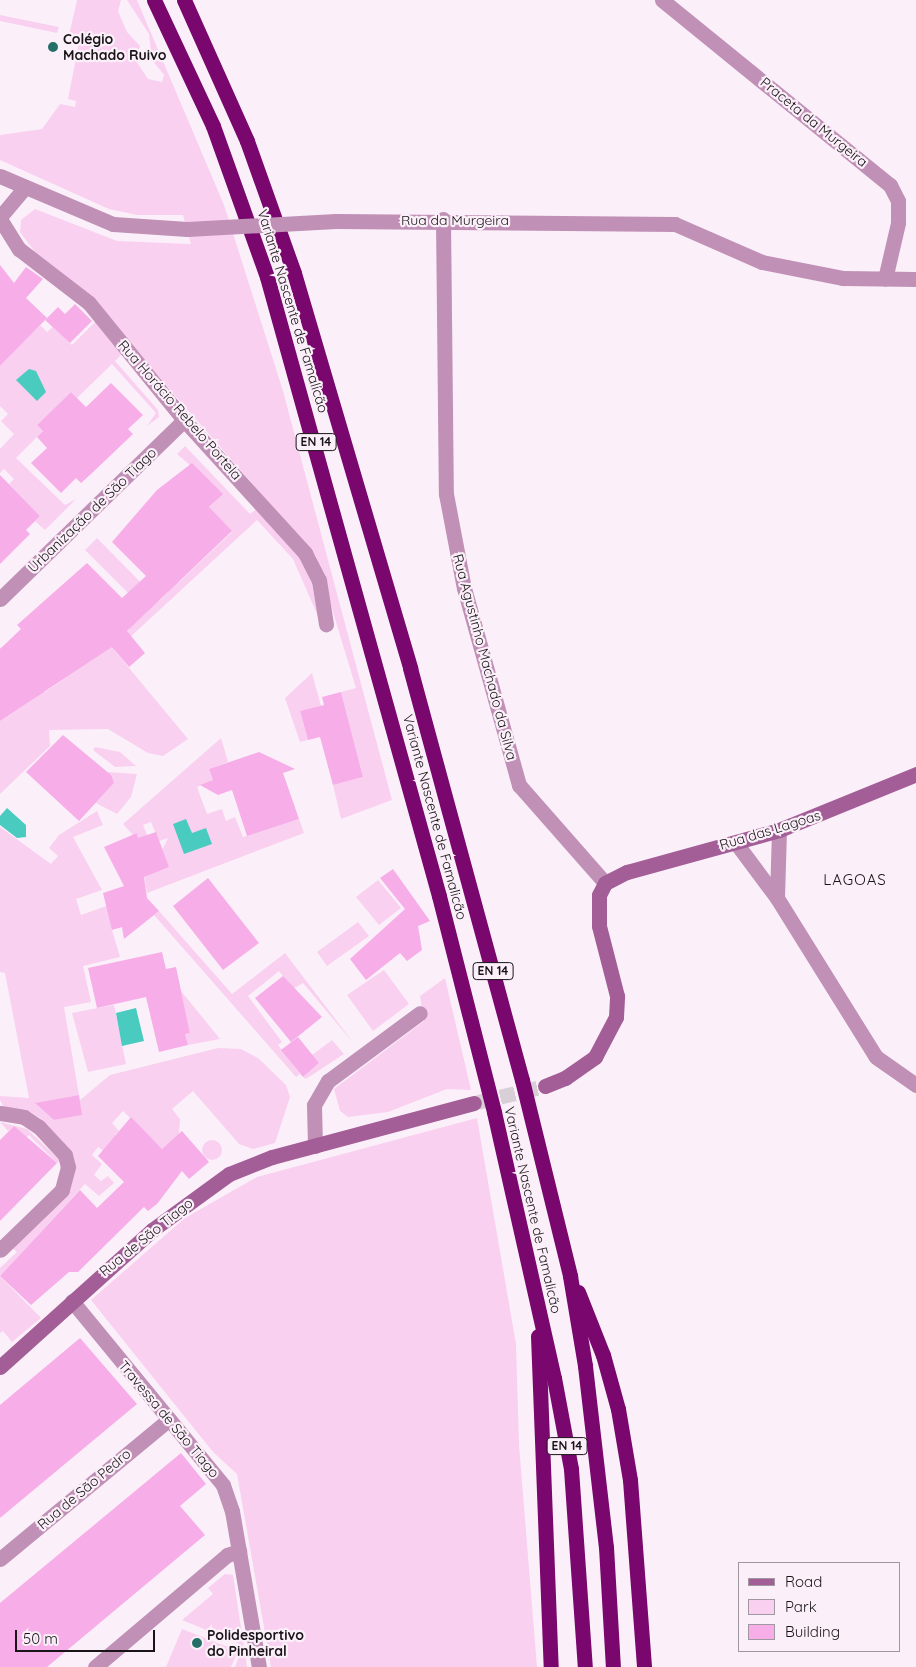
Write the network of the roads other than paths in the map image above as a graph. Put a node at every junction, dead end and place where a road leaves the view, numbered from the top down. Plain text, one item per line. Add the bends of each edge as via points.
1 (154, 0) edge
2 (184, 0) edge
3 (662, 0) edge
4 (0, 176) edge
5 (25, 187) junction
6 (0, 218) edge
7 (443, 219) junction
8 (885, 279) junction
9 (916, 279) edge
10 (184, 420) junction
11 (0, 599) edge
12 (326, 624) dead end
13 (916, 774) edge
14 (779, 830) junction
15 (736, 843) junction
16 (602, 889) junction
17 (777, 898) junction
18 (420, 1013) dead end
19 (544, 1086) tunnel mouth
20 (916, 1086) edge
21 (474, 1103) tunnel mouth
22 (0, 1113) edge
23 (315, 1146) junction
24 (0, 1250) edge
25 (570, 1276) junction
26 (72, 1301) junction
27 (538, 1302) junction
28 (0, 1367) edge
29 (169, 1419) junction
30 (239, 1551) junction
31 (0, 1559) edge
32 (95, 1667) edge
33 (259, 1667) edge
34 (551, 1667) edge
35 (586, 1667) edge
36 (613, 1667) edge
37 (644, 1667) edge

1 - 27 highway, Variante Nascente de Famalicão / EN 14 via 236,187 318,446 446,925
2 - 25 highway, Variante Nascente de Famalicão / EN 14 via 247,141 294,273 449,808
3 - 8 street, Praceta da Murgeira via 890,185 898,201 898,223
4 - 5 street
5 - 6 street, Rua Horácio Rebelo Portela
5 - 7 street, Rua da Murgeira, bridge via 113,224 187,229
6 - 10 street, Rua Horácio Rebelo Portela via 19,249 89,303
7 - 8 street, Rua da Murgeira via 675,224 762,262 843,278
7 - 16 street, Rua Agustinho Machado da Silva via 446,494 464,588 519,785
8 - 9 street, Rua da Murgeira
10 - 11 street, Urbanização de São Tiago
10 - 12 street, Rua Horácio Rebelo Portela via 305,553 319,580
13 - 14 main road, Rua das Lagoas
14 - 15 main road, Rua das Lagoas
14 - 17 street
15 - 16 main road, Rua das Lagoas via 627,872
15 - 17 street
16 - 19 main road via 599,926 617,996 616,1018 595,1057 565,1078
17 - 20 street via 876,1057
18 - 23 street via 328,1081 314,1105
21 - 23 main road, Rua de São Tiago
22 - 24 street via 24,1117 39,1127 65,1154 68,1167 62,1190
23 - 26 main road, Rua de São Tiago via 246,1166 221,1179 152,1230
25 - 36 highway, Variante Nascente de Famalicão / EN 14 via 598,1466
25 - 37 highway via 604,1355 618,1410 630,1480
26 - 28 main road, Rua de São Tiago
26 - 29 street, Travessa de São Tiago
27 - 34 highway
27 - 35 highway, Variante Nascente de Famalicão / EN 14 via 571,1469
29 - 30 street, Travessa de São Tiago via 223,1485
29 - 31 street, Rua de São Pedro
30 - 32 street via 227,1556
30 - 33 street, Travessa de São Tiago

